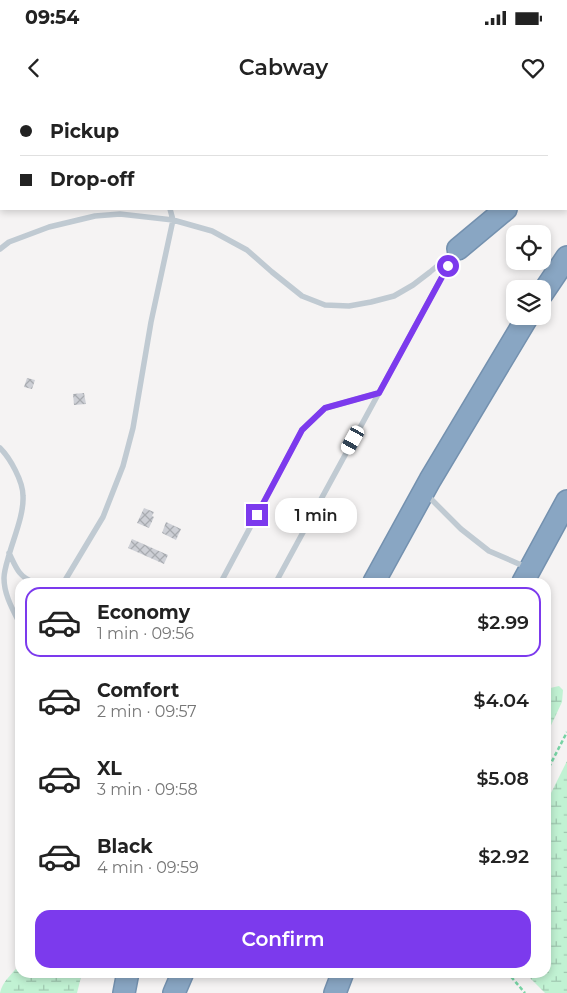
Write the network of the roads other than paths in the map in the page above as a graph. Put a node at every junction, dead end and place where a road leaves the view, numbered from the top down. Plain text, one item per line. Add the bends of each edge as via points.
1 (170, 210) edge
2 (505, 210) edge
3 (173, 220) junction
4 (0, 249) edge
5 (458, 249) junction
6 (567, 257) edge
7 (551, 281) edge
8 (523, 325) edge
9 (379, 393) junction
10 (0, 448) edge
11 (423, 492) junction
12 (567, 501) edge
13 (9, 553) junction
14 (527, 576) edge
15 (24, 578) edge
16 (66, 578) edge
17 (223, 578) edge
18 (278, 578) edge
19 (376, 578) edge
20 (15, 614) edge
21 (127, 978) edge
22 (180, 978) edge
23 (341, 978) edge
24 (124, 993) edge
25 (174, 993) edge
26 (335, 993) edge

1 - 3 lane
2 - 5 highway
3 - 4 lane via 120,214 95,216 49,227 9,242
3 - 5 lane via 212,231 247,250 302,296 326,305 349,306 394,296
3 - 16 lane via 123,466 103,517
5 - 9 lane
6 - 7 highway
8 - 11 highway
9 - 17 lane via 325,408 302,430
9 - 18 lane
10 - 13 lane via 17,473 23,495 21,517
11 - 14 lane via 461,529
11 - 19 highway
12 - 14 highway
13 - 15 lane
13 - 20 lane via 3,577 7,599
21 - 24 highway
22 - 25 highway
23 - 26 highway

